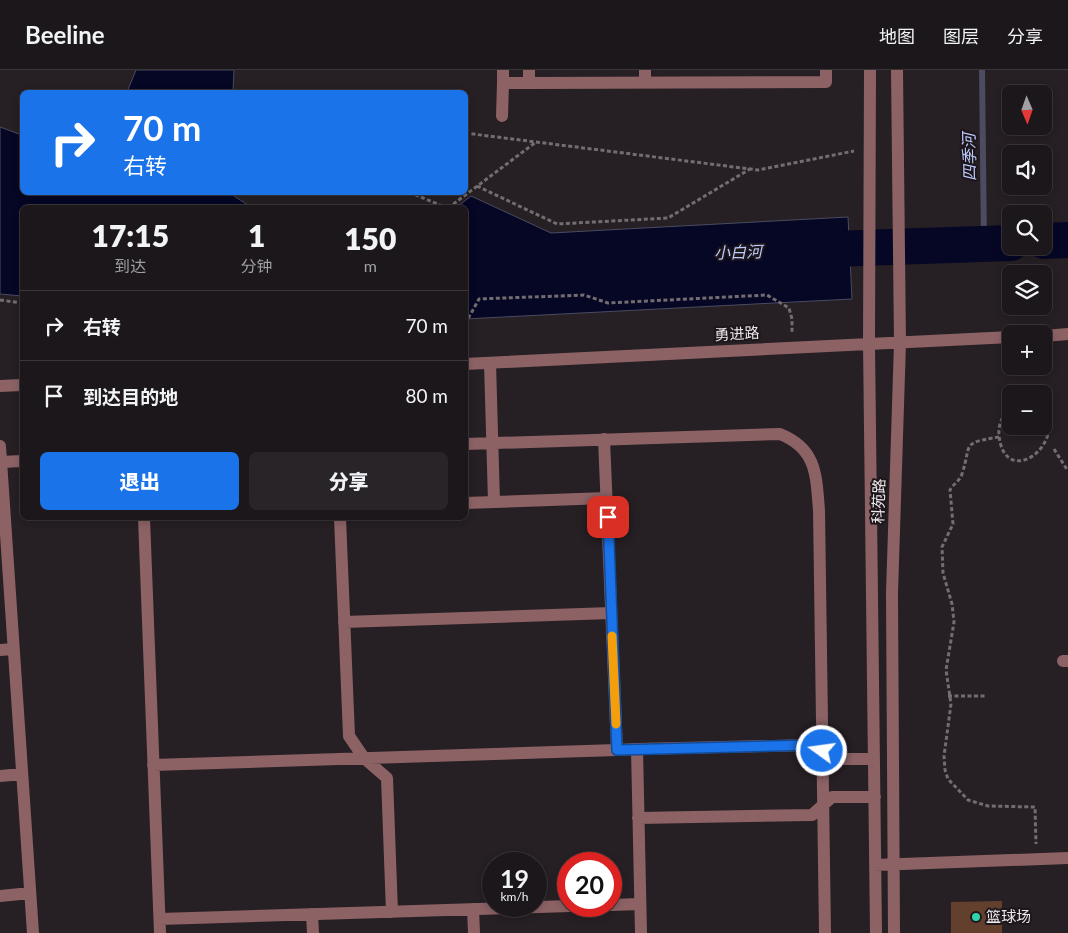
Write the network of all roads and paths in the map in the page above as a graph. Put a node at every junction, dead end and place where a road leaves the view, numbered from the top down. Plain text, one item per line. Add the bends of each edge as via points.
1 (826, 70) edge
2 (870, 70) edge
3 (897, 70) edge
4 (645, 76) edge
5 (502, 77) edge
6 (529, 77) edge
7 (502, 116) dead end
8 (468, 133) edge
9 (536, 142) junction
10 (869, 148) junction
11 (751, 169) junction
12 (477, 186) junction
13 (468, 193) edge
14 (416, 195) edge
15 (465, 195) edge
16 (441, 205) edge
17 (452, 205) edge
18 (0, 300) edge
19 (20, 303) edge
20 (468, 319) edge
21 (1068, 334) edge
22 (1052, 335) edge
23 (1002, 337) edge
24 (900, 343) junction
25 (869, 344) junction
26 (792, 348) junction
27 (490, 363) junction
28 (468, 364) edge
29 (20, 385) edge
30 (0, 386) edge
31 (1002, 417) edge
32 (999, 437) junction
33 (604, 439) junction
34 (1058, 440) dead end
35 (493, 443) junction
36 (468, 444) edge
37 (0, 446) edge
38 (1054, 449) junction
39 (1050, 452) dead end
40 (1037, 460) dead end
41 (20, 461) edge
42 (1, 462) junction
43 (1068, 472) edge
44 (607, 498) junction
45 (494, 502) junction
46 (468, 503) edge
47 (144, 520) edge
48 (340, 520) edge
49 (611, 613) junction
50 (344, 622) junction
51 (6, 649) edge
52 (948, 696) junction
53 (987, 696) dead end
54 (637, 749) junction
55 (617, 750) junction
56 (822, 751) junction
57 (364, 758) junction
58 (874, 759) junction
59 (154, 765) junction
60 (22, 774) junction
61 (0, 776) edge
62 (874, 797) junction
63 (823, 805) junction
64 (638, 818) junction
65 (1068, 858) edge
66 (1037, 859) junction
67 (895, 864) junction
68 (875, 865) junction
69 (30, 893) junction
70 (0, 896) edge
71 (640, 904) junction
72 (622, 905) edge
73 (557, 906) edge
74 (473, 909) junction
75 (392, 912) junction
76 (312, 914) junction
77 (160, 919) junction
78 (33, 933) edge
79 (160, 933) edge
80 (313, 933) edge
81 (474, 933) edge
82 (641, 933) edge
83 (824, 933) edge
84 (876, 933) edge
85 (894, 933) edge

1 - 4 street via 826,82
2 - 10 street, 科苑路
3 - 24 street, 科苑路
4 - 6 street
5 - 6 street
5 - 7 street
8 - 9 path
9 - 11 path
9 - 12 path
10 - 11 path
10 - 25 street, 科苑路
11 - 12 path via 668,218 557,224
12 - 13 path
14 - 16 path
15 - 17 path
18 - 19 path
20 - 26 path via 479,299 584,295 608,303 767,295 789,308
21 - 22 street
23 - 24 street, 勇进路
24 - 25 street, 勇进路
24 - 67 street, 科苑路 via 892,593
25 - 26 street, 勇进路
25 - 58 street, 科苑路
26 - 27 street, 勇进路
27 - 28 street, 勇进路
27 - 35 street
29 - 30 street
31 - 32 path
32 - 40 path via 1009,454 1017,460
32 - 52 path via 972,443 967,450 962,474 950,490 953,524 942,547 943,574 954,622 946,670
33 - 35 street
33 - 44 street
33 - 56 street via 780,434 794,439 804,448 812,463 819,510
34 - 38 path
35 - 36 street
35 - 45 street
37 - 42 street
38 - 39 path
38 - 43 path
41 - 42 street
42 - 51 street
44 - 45 street
44 - 49 street
45 - 46 street
47 - 59 street
48 - 50 street
49 - 50 street
49 - 55 street
50 - 57 street via 349,736
51 - 60 street
52 - 53 path
52 - 66 path via 951,704 944,756 948,779 968,800 988,806 1035,807
54 - 55 street
54 - 56 street via 813,745
54 - 64 street
55 - 57 street
56 - 58 street via 836,759
56 - 63 street
57 - 59 street
57 - 75 street via 387,778
58 - 62 street, 科苑路
59 - 77 street
60 - 61 street
60 - 69 street
62 - 63 street via 832,797
62 - 68 street, 科苑路
63 - 64 street via 812,815
63 - 83 street
64 - 71 street
65 - 66 street
66 - 67 street
67 - 68 street
67 - 85 street, 科苑路
68 - 84 street, 科苑路
69 - 70 street
69 - 78 street
71 - 72 street
71 - 82 street
73 - 74 street
74 - 75 street
74 - 81 street
75 - 76 street
76 - 77 street
76 - 80 street
77 - 79 street

